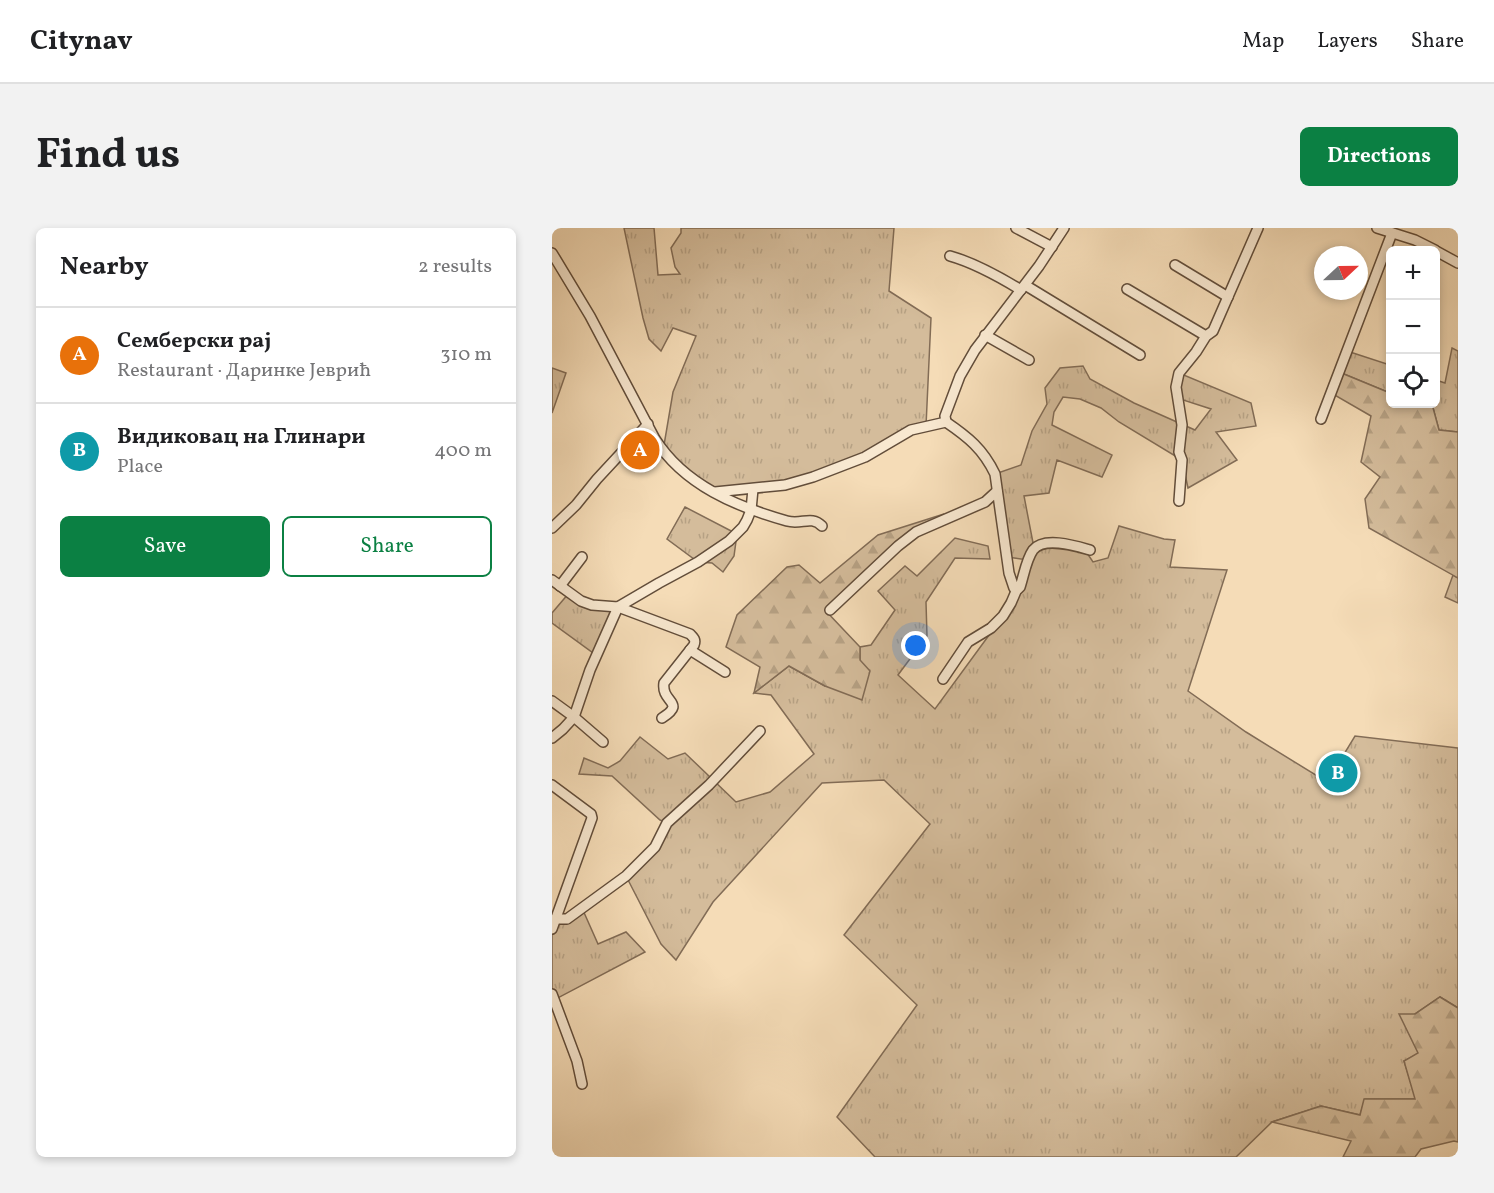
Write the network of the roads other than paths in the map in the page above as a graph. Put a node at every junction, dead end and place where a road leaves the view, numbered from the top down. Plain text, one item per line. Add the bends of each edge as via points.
1 (1016, 228) edge
2 (1064, 228) edge
3 (1258, 228) edge
4 (1377, 228) edge
5 (1392, 233) junction
6 (1426, 246) edge
7 (1052, 247) junction
8 (552, 253) edge
9 (1440, 254) edge
10 (950, 256) dead end
11 (1458, 263) edge
12 (1175, 265) dead end
13 (1023, 287) junction
14 (1127, 289) dead end
15 (1228, 297) junction
16 (985, 335) junction
17 (1206, 336) junction
18 (1140, 355) dead end
19 (1029, 360) dead end
20 (1322, 419) dead end
21 (946, 422) junction
22 (648, 424) junction
23 (753, 489) junction
24 (998, 491) junction
25 (715, 492) junction
26 (1179, 501) dead end
27 (751, 510) junction
28 (822, 526) dead end
29 (552, 528) edge
30 (1089, 550) dead end
31 (582, 557) dead end
32 (556, 583) edge
33 (1017, 589) junction
34 (618, 607) junction
35 (830, 610) dead end
36 (690, 650) junction
37 (725, 672) dead end
38 (943, 680) dead end
39 (552, 701) edge
40 (574, 717) junction
41 (662, 718) dead end
42 (760, 731) dead end
43 (552, 738) edge
44 (603, 742) dead end
45 (552, 785) edge
46 (554, 924) edge
47 (552, 994) edge
48 (582, 1084) dead end

1 - 7 street
2 - 7 street
3 - 15 street
4 - 5 street
5 - 6 street
5 - 20 street
7 - 13 street
8 - 22 street
9 - 11 street
10 - 13 street
12 - 15 street
13 - 16 street
13 - 18 street
14 - 17 street
15 - 17 street
16 - 19 street
16 - 21 street via 960,375
17 - 26 street via 1179,373 1176,387 1182,425
21 - 23 street via 911,430 865,457 813,477
21 - 24 street via 988,460
22 - 25 street via 663,451 683,472
22 - 29 street
23 - 25 street
23 - 27 street
24 - 33 street via 1009,573
24 - 35 street via 985,502 916,532
25 - 27 street
27 - 28 street via 797,523 812,519
27 - 34 street via 744,527 729,542
30 - 33 street via 1068,544 1041,544 1034,549
31 - 32 street
32 - 34 street via 581,601
33 - 38 street via 1003,616 968,642
34 - 36 street via 690,634 695,639
34 - 40 street
36 - 37 street
36 - 41 street via 664,683 664,693 673,708
39 - 40 street
40 - 43 street
40 - 44 street
42 - 46 street via 667,823 656,847 626,876 567,919
45 - 46 street via 591,813 592,818
47 - 48 street

